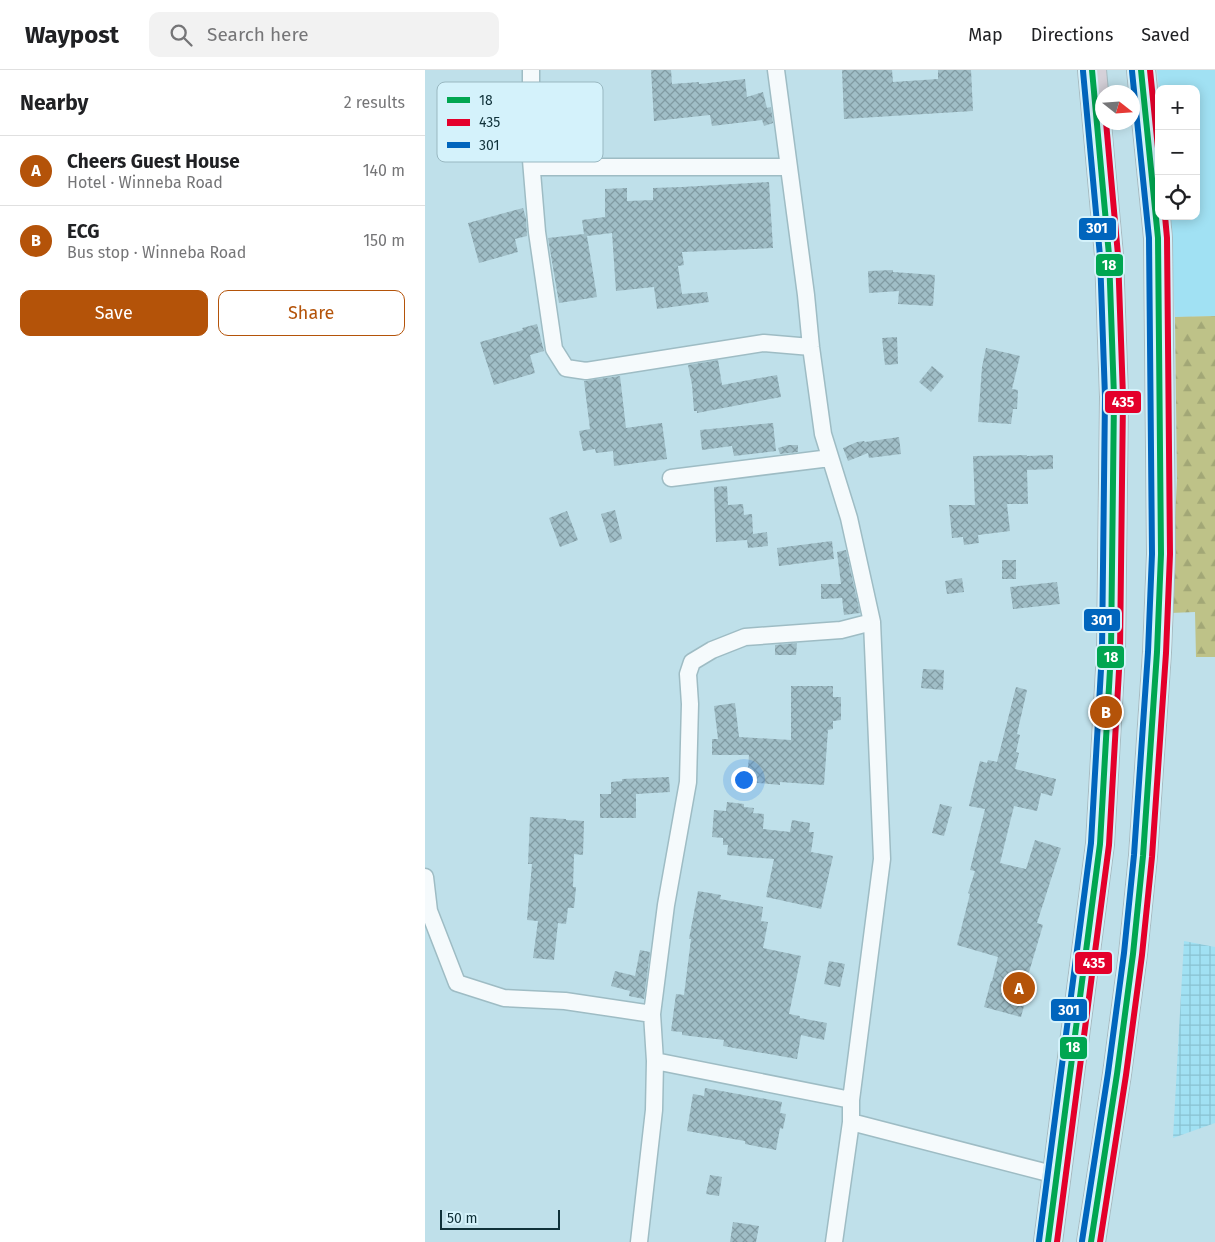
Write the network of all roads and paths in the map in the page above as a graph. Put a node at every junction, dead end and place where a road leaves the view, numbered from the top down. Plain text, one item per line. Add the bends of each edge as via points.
1 (776, 70) edge
2 (1092, 70) edge
3 (1141, 70) edge
4 (531, 162) edge
5 (789, 167) junction
6 (532, 168) junction
7 (811, 347) junction
8 (831, 458) junction
9 (671, 478) dead end
10 (872, 622) junction
11 (425, 877) edge
12 (652, 1014) junction
13 (655, 1061) junction
14 (851, 1100) junction
15 (851, 1122) junction
16 (1056, 1174) junction
17 (639, 1242) edge
18 (834, 1242) edge
19 (1048, 1242) edge
20 (1091, 1242) edge

1 - 5 street
2 - 16 highway via 1109,255 1114,398 1111,652 1100,844
3 - 20 highway via 1158,238 1161,554 1157,652 1133,954
4 - 6 street
5 - 6 street
5 - 7 street
6 - 7 street via 537,232 554,349 566,368 586,370 764,343
7 - 8 street via 823,434
8 - 9 street
8 - 10 street via 849,518
10 - 12 street via 841,630 745,637 692,662 688,674 688,782
10 - 14 street via 882,859
11 - 12 street via 429,911 457,983 504,998 565,1001
12 - 13 street
13 - 14 street
13 - 17 street via 654,1110
14 - 15 street
15 - 16 street
15 - 18 street
16 - 19 highway

